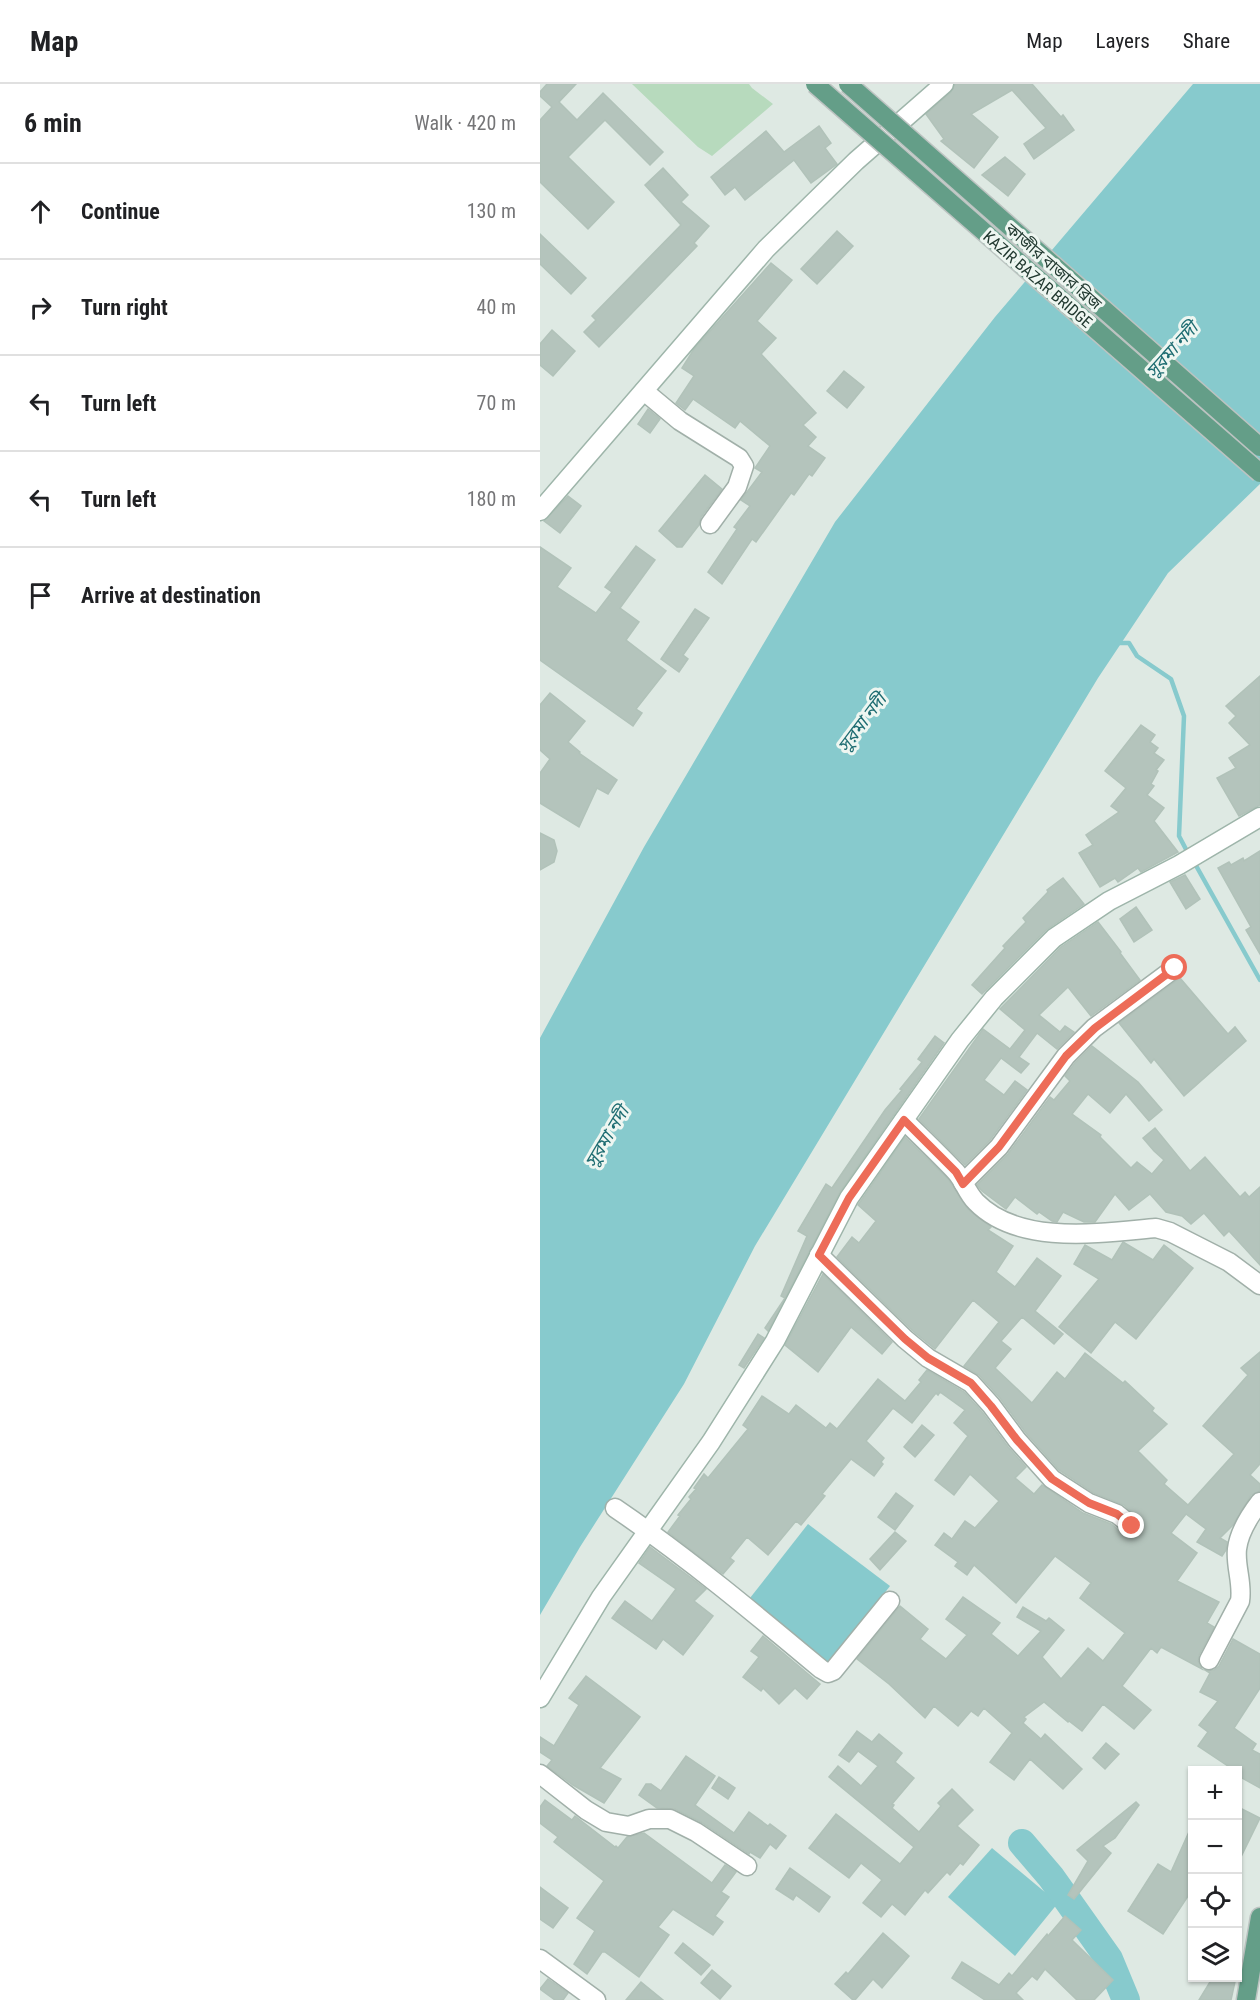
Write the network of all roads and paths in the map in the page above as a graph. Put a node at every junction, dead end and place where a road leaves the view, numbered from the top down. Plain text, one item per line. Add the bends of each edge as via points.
1 (815, 84) edge
2 (848, 84) edge
3 (944, 84) edge
4 (644, 392) junction
5 (1260, 447) edge
6 (1260, 473) edge
7 (540, 511) edge
8 (710, 524) dead end
9 (1260, 817) edge
10 (1175, 968) dead end
11 (904, 1120) junction
12 (963, 1184) junction
13 (819, 1255) junction
14 (1260, 1285) edge
15 (1260, 1502) edge
16 (615, 1508) dead end
17 (1132, 1526) dead end
18 (649, 1532) junction
19 (890, 1601) dead end
20 (1209, 1660) dead end
21 (540, 1698) edge
22 (540, 1774) edge
23 (747, 1866) dead end
24 (1260, 1917) edge
25 (540, 1959) edge
26 (596, 2000) edge
27 (1246, 2000) edge

1 - 6 main road, KAZIR BAZAR BRIDGE, bridge
2 - 5 main road, কাজীর বাজার ব্রিজ, bridge
3 - 4 street via 856,161 766,249
4 - 7 street
4 - 8 street via 739,458 744,466 737,487
9 - 11 street via 1109,901 1054,938 994,998
10 - 12 street via 1095,1028 1066,1056 999,1147
11 - 12 street
11 - 13 street via 849,1198
12 - 14 street via 977,1204 1022,1228 1069,1233 1156,1228 1229,1262
13 - 17 street via 905,1339 928,1358 971,1383 1052,1479
13 - 18 street via 775,1341
15 - 20 street via 1240,1535 1236,1550 1240,1601
16 - 18 street
18 - 19 street via 828,1673
18 - 21 street via 602,1597
22 - 23 street via 606,1821 628,1827 649,1819 670,1819
24 - 27 main road
25 - 26 street

